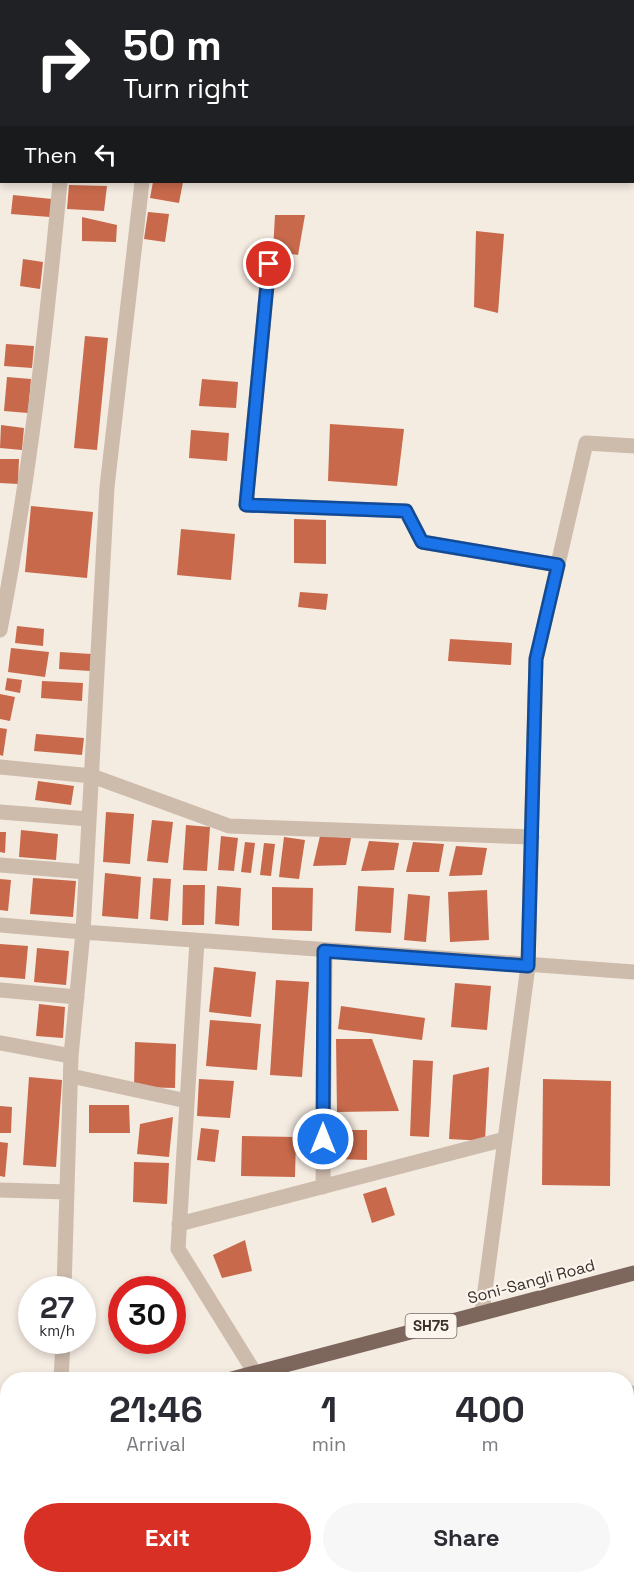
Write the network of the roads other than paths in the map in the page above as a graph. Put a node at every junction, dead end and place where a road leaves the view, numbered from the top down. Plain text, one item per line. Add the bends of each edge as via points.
1 (60, 183) edge
2 (142, 183) edge
3 (269, 264) dead end
4 (634, 446) edge
5 (558, 565) junction
6 (0, 630) edge
7 (0, 767) edge
8 (92, 776) junction
9 (0, 812) edge
10 (89, 819) junction
11 (532, 837) junction
12 (0, 865) edge
13 (86, 872) junction
14 (0, 925) edge
15 (83, 933) junction
16 (197, 941) junction
17 (324, 951) junction
18 (528, 966) junction
19 (634, 972) edge
20 (0, 990) edge
21 (77, 997) junction
22 (0, 1043) edge
23 (71, 1056) junction
24 (71, 1076) junction
25 (187, 1101) junction
26 (505, 1139) junction
27 (323, 1187) junction
28 (0, 1190) edge
29 (67, 1192) junction
30 (179, 1224) junction
31 (634, 1273) edge
32 (64, 1276) edge
33 (482, 1313) junction
34 (63, 1354) edge
35 (62, 1372) edge
36 (254, 1372) edge
37 (259, 1372) edge

1 - 6 street via 47,316
2 - 8 street via 107,488
3 - 5 street via 246,505 406,511 422,542
4 - 5 street via 586,443
5 - 11 street via 536,659
7 - 8 street
8 - 10 street
8 - 11 street via 229,826
9 - 10 street
10 - 13 street
11 - 18 street
12 - 13 street
13 - 15 street
14 - 15 street
15 - 16 street
15 - 21 street
16 - 17 street
16 - 25 street
17 - 18 street
17 - 27 street
18 - 19 street
18 - 26 street
20 - 21 street
21 - 23 street
22 - 23 street
23 - 24 street
24 - 25 street
24 - 29 street
25 - 30 street
26 - 27 street
26 - 33 street
27 - 30 street
28 - 29 street
29 - 32 street
30 - 36 street via 178,1249
31 - 33 main road, Soni-Sangli Road / SH75
33 - 37 main road, Soni-Sangli Road / SH75
34 - 35 street

